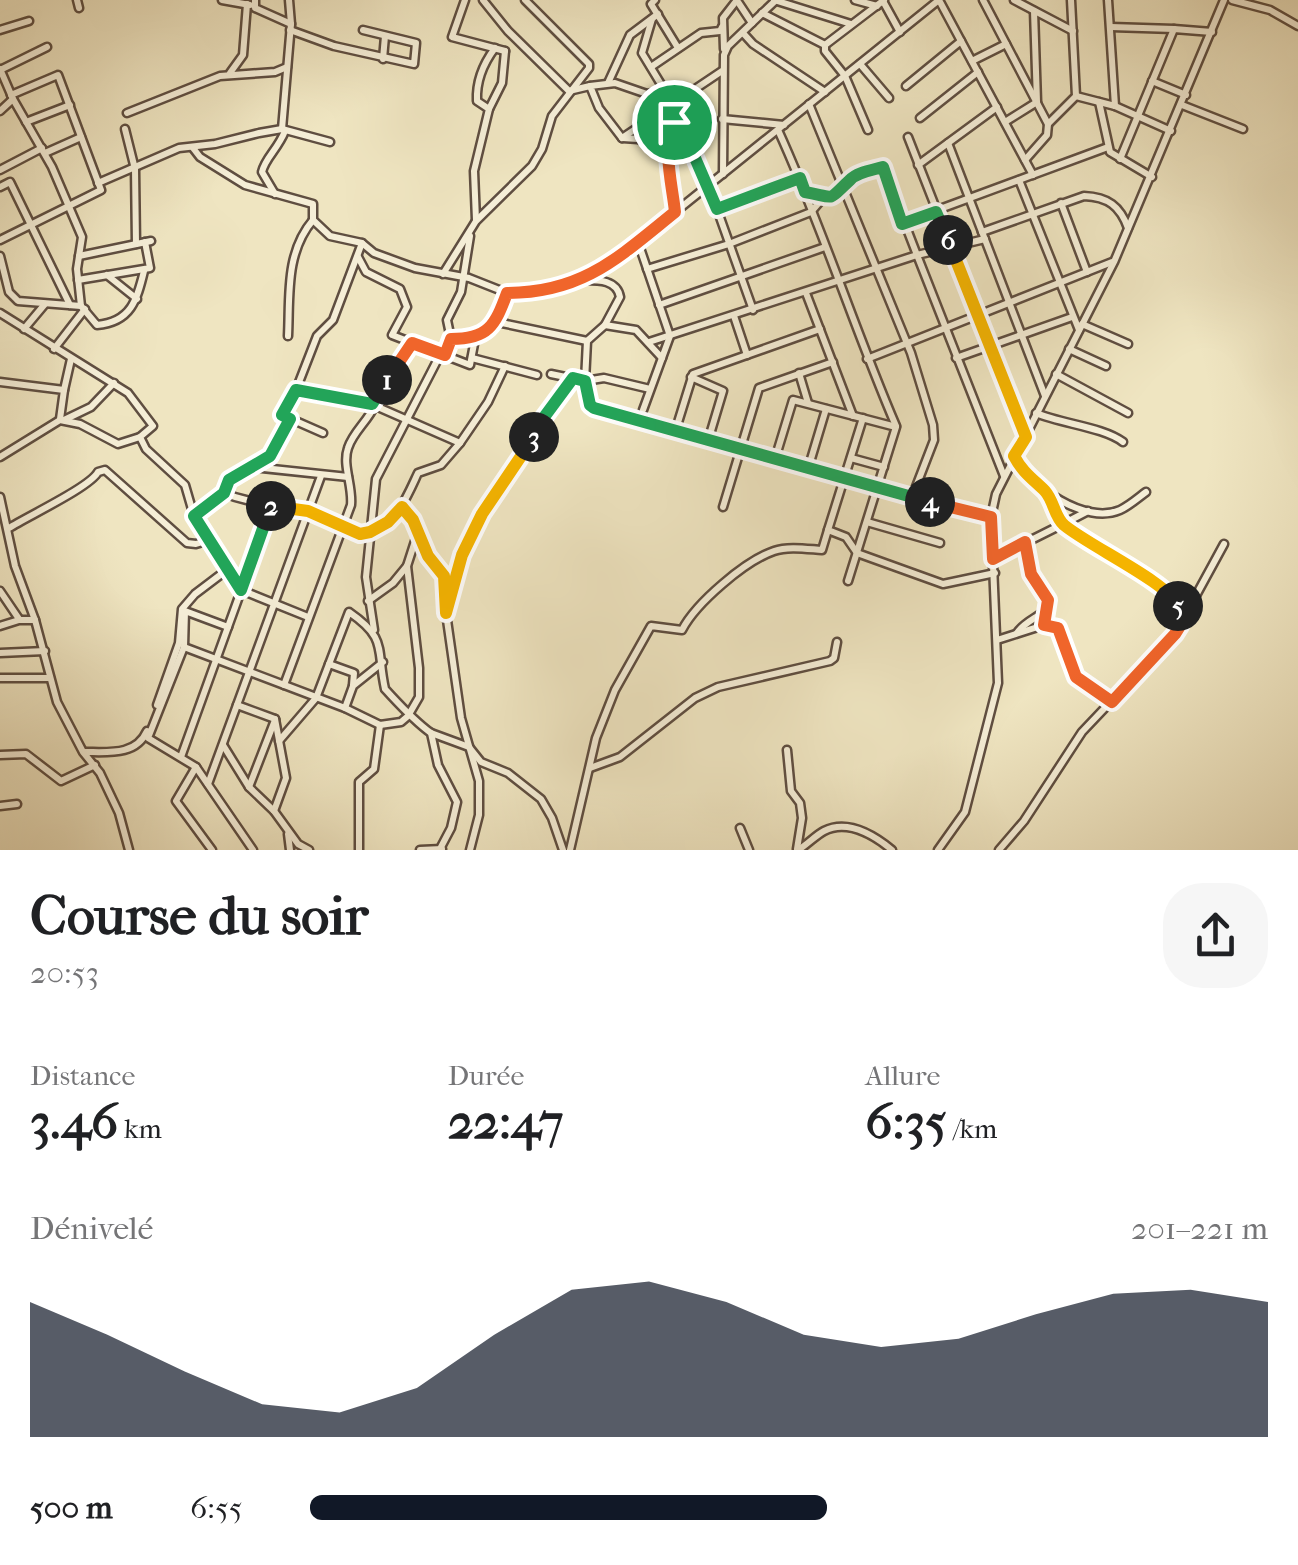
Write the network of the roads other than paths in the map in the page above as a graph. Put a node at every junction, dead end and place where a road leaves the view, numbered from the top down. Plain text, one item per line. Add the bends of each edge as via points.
1 (222, 0) edge
2 (289, 0) edge
3 (465, 0) edge
4 (483, 0) edge
5 (525, 0) edge
6 (655, 0) edge
7 (737, 0) edge
8 (775, 0) edge
9 (856, 0) edge
10 (939, 0) edge
11 (983, 0) edge
12 (1014, 0) edge
13 (1071, 0) edge
14 (1108, 0) edge
15 (1224, 0) edge
16 (1232, 0) edge
17 (881, 2) edge
18 (253, 4) edge
19 (1034, 10) junction
20 (762, 13) junction
21 (655, 16) junction
22 (29, 21) dead end
23 (752, 23) junction
24 (851, 24) junction
25 (1298, 26) edge
26 (290, 27) junction
27 (722, 27) junction
28 (1110, 27) junction
29 (0, 30) edge
30 (363, 30) dead end
31 (1174, 30) junction
32 (1073, 31) junction
33 (900, 32) junction
34 (1212, 32) junction
35 (743, 33) junction
36 (386, 36) junction
37 (961, 41) junction
38 (519, 42) junction
39 (1006, 44) junction
40 (825, 45) junction
41 (46, 46) dead end
42 (495, 48) junction
43 (678, 48) junction
44 (505, 52) junction
45 (724, 55) junction
46 (383, 58) junction
47 (972, 61) junction
48 (860, 64) junction
49 (651, 66) junction
50 (287, 67) junction
51 (0, 70) edge
52 (722, 71) junction
53 (978, 72) junction
54 (228, 75) junction
55 (845, 76) junction
56 (1152, 81) junction
57 (608, 83) junction
58 (590, 86) junction
59 (906, 86) dead end
60 (664, 90) junction
61 (569, 91) junction
62 (825, 92) junction
63 (1186, 95) junction
64 (1076, 96) junction
65 (12, 97) junction
66 (889, 98) dead end
67 (1037, 102) junction
68 (1099, 102) junction
69 (672, 104) junction
70 (810, 104) junction
71 (1182, 104) junction
72 (70, 105) junction
73 (1115, 106) junction
74 (996, 107) junction
75 (0, 110) edge
76 (489, 110) junction
77 (127, 113) dead end
78 (677, 116) junction
79 (1138, 116) junction
80 (722, 118) junction
81 (920, 118) dead end
82 (26, 122) junction
83 (1005, 122) junction
84 (1048, 124) junction
85 (781, 128) junction
86 (1243, 129) dead end
87 (125, 130) dead end
88 (283, 130) junction
89 (868, 130) dead end
90 (1171, 131) junction
91 (81, 136) junction
92 (908, 137) dead end
93 (622, 138) junction
94 (330, 142) dead end
95 (948, 143) junction
96 (1108, 147) junction
97 (193, 148) junction
98 (44, 150) junction
99 (668, 152) junction
100 (1120, 159) junction
101 (1025, 160) junction
102 (918, 165) junction
103 (135, 169) junction
104 (0, 172) edge
105 (1033, 174) junction
106 (723, 175) junction
107 (1152, 177) junction
108 (800, 178) junction
109 (1019, 180) junction
110 (98, 183) junction
111 (3, 185) edge
112 (707, 187) junction
113 (844, 189) junction
114 (805, 192) junction
115 (276, 195) junction
116 (823, 198) junction
117 (969, 199) junction
118 (1061, 203) junction
119 (68, 205) junction
120 (717, 209) junction
121 (675, 212) junction
122 (811, 212) junction
123 (936, 212) junction
124 (1032, 213) junction
125 (313, 220) junction
126 (476, 221) junction
127 (30, 224) junction
128 (902, 224) junction
129 (1129, 229) junction
130 (471, 230) junction
131 (983, 235) junction
132 (0, 240) edge
133 (144, 242) junction
134 (638, 242) junction
135 (362, 244) junction
136 (730, 244) junction
137 (826, 246) junction
138 (951, 246) junction
139 (916, 255) junction
140 (0, 256) edge
141 (79, 256) junction
142 (358, 257) junction
143 (1114, 262) junction
144 (877, 269) junction
145 (144, 270) junction
146 (647, 270) junction
147 (1087, 272) junction
148 (443, 274) junction
149 (107, 275) junction
150 (740, 276) junction
151 (462, 278) junction
152 (78, 280) junction
153 (578, 281) junction
154 (839, 281) junction
155 (1060, 283) junction
156 (507, 293) junction
157 (806, 293) junction
158 (137, 299) junction
159 (1009, 303) junction
160 (44, 304) junction
161 (660, 305) junction
162 (70, 306) junction
163 (83, 308) junction
164 (753, 310) junction
165 (0, 313) edge
166 (734, 316) junction
167 (976, 316) junction
168 (1072, 317) junction
169 (497, 322) junction
170 (604, 325) junction
171 (1080, 327) junction
172 (944, 328) junction
173 (24, 330) junction
174 (820, 330) junction
175 (1021, 335) junction
176 (288, 336) dead end
177 (670, 336) junction
178 (451, 339) junction
179 (475, 339) junction
180 (587, 341) junction
181 (649, 342) junction
182 (412, 343) junction
183 (906, 343) junction
184 (1128, 344) dead end
185 (989, 346) junction
186 (54, 349) junction
187 (1069, 349) junction
188 (443, 354) junction
189 (747, 354) junction
190 (472, 358) junction
191 (662, 358) junction
192 (956, 358) junction
193 (71, 359) junction
194 (867, 359) junction
195 (832, 362) junction
196 (505, 366) junction
197 (1106, 366) dead end
198 (710, 368) junction
199 (799, 373) junction
200 (551, 374) dead end
201 (1056, 374) junction
202 (537, 375) dead end
203 (690, 377) junction
204 (573, 378) junction
205 (585, 381) junction
206 (0, 382) edge
207 (114, 383) junction
208 (710, 384) junction
209 (650, 388) junction
210 (64, 390) junction
211 (296, 390) junction
212 (1045, 396) junction
213 (808, 404) junction
214 (373, 405) junction
215 (826, 409) junction
216 (643, 410) dead end
217 (1128, 413) dead end
218 (1036, 414) junction
219 (853, 416) junction
220 (863, 418) junction
221 (290, 419) junction
222 (408, 419) junction
223 (62, 420) junction
224 (896, 427) junction
225 (675, 432) junction
226 (323, 434) dead end
227 (140, 437) junction
228 (1026, 437) junction
229 (708, 441) junction
230 (1123, 442) dead end
231 (460, 443) junction
232 (740, 450) junction
233 (1014, 456) junction
234 (0, 458) edge
235 (851, 458) junction
236 (775, 460) junction
237 (252, 467) junction
238 (808, 468) junction
239 (884, 468) junction
240 (320, 476) junction
241 (1004, 476) junction
242 (348, 477) junction
243 (845, 479) junction
244 (878, 488) junction
245 (1146, 492) dead end
246 (224, 493) junction
247 (1047, 493) junction
248 (912, 497) junction
249 (0, 498) edge
250 (272, 505) junction
251 (402, 507) junction
252 (723, 507) dead end
253 (1089, 510) junction
254 (308, 511) junction
255 (194, 516) junction
256 (991, 517) junction
257 (867, 522) junction
258 (1063, 524) junction
259 (343, 526) junction
260 (8, 528) junction
261 (828, 530) junction
262 (370, 532) junction
263 (417, 535) junction
264 (210, 540) junction
265 (1025, 542) junction
266 (940, 543) dead end
267 (1224, 544) dead end
268 (858, 553) junction
269 (993, 559) junction
270 (407, 566) junction
271 (228, 570) junction
272 (995, 573) junction
273 (848, 582) dead end
274 (241, 590) junction
275 (0, 591) edge
276 (368, 601) junction
277 (276, 604) junction
278 (1048, 608) junction
279 (446, 613) junction
280 (308, 616) junction
281 (19, 620) junction
282 (35, 620) junction
283 (1044, 625) junction
284 (0, 626) edge
285 (1180, 626) junction
286 (228, 627) junction
287 (375, 633) junction
288 (1016, 634) junction
289 (997, 640) junction
290 (837, 642) dead end
291 (184, 647) junction
292 (45, 651) junction
293 (0, 653) edge
294 (216, 660) junction
295 (383, 662) junction
296 (328, 664) junction
297 (249, 672) junction
298 (0, 678) edge
299 (50, 678) junction
300 (284, 685) junction
301 (353, 686) junction
302 (316, 698) junction
303 (1112, 702) junction
304 (237, 705) junction
305 (345, 708) junction
306 (408, 716) junction
307 (275, 719) junction
308 (380, 725) junction
309 (431, 733) junction
310 (279, 742) junction
311 (222, 745) junction
312 (470, 747) junction
313 (787, 750) dead end
314 (83, 752) junction
315 (0, 755) edge
316 (181, 758) junction
317 (95, 766) junction
318 (196, 766) junction
319 (588, 768) junction
320 (208, 784) junction
321 (250, 787) junction
322 (17, 804) dead end
323 (0, 806) edge
324 (274, 811) junction
325 (740, 828) dead end
326 (288, 833) junction
327 (442, 849) edge
328 (130, 850) edge
329 (212, 850) edge
330 (254, 850) edge
331 (290, 850) edge
332 (309, 850) edge
333 (359, 850) edge
334 (420, 850) edge
335 (470, 850) edge
336 (567, 850) edge
337 (748, 850) edge
338 (797, 850) edge
339 (892, 850) edge
340 (938, 850) edge
341 (999, 850) edge

1 - 18 street
2 - 26 street
3 - 42 street via 451,36
4 - 38 street
5 - 61 street via 589,64
6 - 21 street
7 - 23 street
7 - 27 street
8 - 20 street
8 - 24 street
9 - 17 street
10 - 33 street
10 - 37 street
11 - 39 street
12 - 19 street
13 - 32 street
14 - 28 street
15 - 34 street
16 - 25 street
17 - 24 street
17 - 33 street
18 - 26 street
18 - 54 street via 242,54
19 - 32 street
19 - 67 street
20 - 23 street
20 - 40 street
21 - 43 street
21 - 49 street via 642,53
21 - 57 street via 630,35
22 - 29 street
23 - 35 street
24 - 40 street
26 - 46 street
26 - 50 street
27 - 43 street
27 - 45 street
28 - 31 street
28 - 73 street
30 - 36 street
31 - 34 street
31 - 56 street
32 - 64 street
33 - 48 street
34 - 63 street
35 - 45 street
35 - 62 street
36 - 46 street
36 - 46 street via 416,43 414,64
37 - 47 street
37 - 59 street
38 - 44 street
38 - 61 street
39 - 47 street
39 - 67 street
40 - 55 street
41 - 51 street
42 - 44 street
42 - 76 street via 476,93
43 - 49 street
44 - 76 street via 502,83
45 - 52 street
47 - 53 street
48 - 55 street
48 - 66 street
49 - 60 street
50 - 54 street
50 - 88 street
51 - 65 street
52 - 69 street
52 - 80 street
53 - 74 street
53 - 81 street
54 - 77 street
55 - 62 street
55 - 89 street
56 - 63 street
56 - 79 street
57 - 58 street
57 - 60 street via 647,94
58 - 61 street
58 - 93 street
60 - 69 street
61 - 126 street via 532,166
62 - 70 street
63 - 71 street
64 - 68 street
64 - 84 street
65 - 72 street via 58,75
65 - 75 street
65 - 82 street
67 - 83 street
67 - 84 street
68 - 73 street
68 - 96 street
69 - 78 street
69 - 93 street
70 - 85 street
70 - 113 street
71 - 86 street
71 - 90 street
72 - 82 street
72 - 91 street
73 - 79 street
74 - 83 street
74 - 95 street
76 - 126 street via 474,171
78 - 99 street
78 - 112 street
79 - 90 street
79 - 100 street
80 - 85 street
80 - 106 street
82 - 98 street
83 - 101 street
84 - 101 street via 1047,136
85 - 106 street
85 - 108 street
87 - 103 street
88 - 94 street
88 - 97 street
88 - 115 street via 262,172
90 - 107 street
91 - 98 street
91 - 110 street
92 - 102 street
93 - 99 street
95 - 102 street
95 - 117 street
96 - 100 street
96 - 105 street
97 - 103 street
97 - 115 street via 234,179
98 - 104 street
98 - 119 street
99 - 121 street
100 - 107 street
101 - 105 street
102 - 123 street
103 - 110 street
103 - 133 street
104 - 111 street
105 - 109 street
106 - 112 street
107 - 129 street
108 - 114 street
108 - 120 street
109 - 117 street
109 - 124 street
110 - 119 street via 101,190
111 - 127 street via 10,182
112 - 120 street
112 - 121 street
113 - 116 street
113 - 128 street via 856,176 883,167
113 - 144 street
114 - 116 street
114 - 122 street
115 - 125 street via 313,204
116 - 122 street
117 - 123 street
117 - 131 street
118 - 124 street
118 - 129 street via 1099,196 1122,213
118 - 147 street
119 - 127 street
119 - 141 street via 82,237
120 - 136 street
121 - 134 street
122 - 136 street
122 - 137 street
123 - 128 street
123 - 138 street
124 - 131 street
124 - 155 street
125 - 135 street via 330,236
125 - 176 street via 291,262
126 - 130 street
127 - 132 street
127 - 162 street
128 - 139 street
129 - 143 street
130 - 148 street
130 - 151 street
131 - 138 street
131 - 159 street
133 - 141 street
133 - 145 street via 150,268
134 - 146 street
134 - 153 street
135 - 142 street
135 - 148 street
136 - 146 street
136 - 150 street
137 - 150 street
137 - 154 street
138 - 139 street
138 - 167 street
139 - 144 street
139 - 172 street
140 - 160 street via 12,297
141 - 152 street
142 - 182 street via 366,272 400,289 407,307 392,334
142 - 211 street
143 - 147 street
143 - 171 street
144 - 154 street
144 - 183 street
145 - 149 street
145 - 158 street
146 - 161 street
147 - 155 street
148 - 151 street
149 - 152 street
149 - 158 street
150 - 161 street
150 - 164 street
151 - 156 street
151 - 178 street via 447,320
152 - 163 street
153 - 156 street via 548,292
153 - 170 street via 601,280 619,291
154 - 157 street
154 - 194 street
155 - 159 street
155 - 168 street
156 - 169 street
157 - 164 street
157 - 174 street
158 - 163 street via 122,319 106,324 93,322
159 - 167 street
159 - 175 street
160 - 162 street
160 - 173 street
161 - 177 street
162 - 163 street
163 - 186 street
164 - 166 street
165 - 173 street
166 - 177 street
166 - 189 street
167 - 172 street
167 - 185 street
168 - 171 street
168 - 175 street
169 - 179 street
169 - 180 street
170 - 180 street
170 - 181 street via 626,326
171 - 184 street
171 - 187 street
172 - 183 street
172 - 192 street
173 - 186 street
174 - 189 street
174 - 195 street
175 - 185 street
175 - 212 street
177 - 181 street
177 - 191 street
178 - 179 street
178 - 188 street
179 - 190 street
180 - 205 street
181 - 191 street
182 - 188 street
182 - 214 street
183 - 194 street
183 - 248 street via 935,432
185 - 192 street
185 - 228 street
186 - 193 street
187 - 197 street
187 - 201 street
188 - 190 street via 470,365
188 - 222 street
189 - 198 street
190 - 196 street
191 - 209 street
192 - 241 street
193 - 207 street
193 - 210 street
194 - 224 street
195 - 199 street
195 - 219 street
196 - 202 street
196 - 231 street
198 - 203 street
198 - 208 street
199 - 213 street
199 - 232 street via 759,388
200 - 204 street
201 - 212 street
201 - 217 street
203 - 208 street
203 - 225 street
204 - 205 street
204 - 279 street via 482,514
205 - 209 street via 604,378
205 - 225 street via 594,408
206 - 210 street
207 - 223 street via 91,407
207 - 227 street via 139,403 152,426
208 - 229 street via 723,391
209 - 216 street
210 - 223 street
211 - 214 street
211 - 221 street via 282,415
212 - 218 street
213 - 215 street
213 - 236 street via 794,400
214 - 222 street
214 - 242 street via 347,449
215 - 219 street
215 - 238 street
218 - 228 street
218 - 230 street
219 - 220 street
220 - 224 street
220 - 235 street
221 - 226 street
221 - 237 street via 270,456
222 - 231 street
222 - 262 street via 376,479
223 - 227 street via 118,444
223 - 234 street
224 - 239 street
225 - 229 street
227 - 255 street via 186,486
228 - 233 street
229 - 232 street
231 - 251 street via 441,466 418,473
232 - 236 street
232 - 252 street
233 - 241 street
233 - 247 street
235 - 239 street
235 - 243 street
236 - 238 street
237 - 240 street
237 - 246 street via 229,480
238 - 243 street
239 - 244 street
240 - 242 street
240 - 254 street
241 - 256 street
242 - 259 street via 353,486
243 - 244 street
243 - 261 street
244 - 248 street
244 - 257 street
245 - 253 street via 1121,510
246 - 250 street
246 - 255 street
247 - 253 street
247 - 258 street
248 - 256 street
249 - 260 street
250 - 254 street
250 - 274 street
251 - 262 street
251 - 263 street
253 - 258 street
254 - 259 street
254 - 277 street
255 - 264 street
256 - 269 street
257 - 266 street
257 - 268 street
258 - 265 street
258 - 285 street via 1174,596
259 - 262 street
259 - 280 street
260 - 264 street via 105,470 187,542
260 - 282 street
261 - 268 street via 846,537
261 - 319 street via 822,550 768,553 714,590 682,630 651,626 615,690
262 - 276 street
263 - 270 street
263 - 279 street via 444,576
264 - 271 street
265 - 269 street
265 - 278 street
267 - 285 street
268 - 272 street via 943,584
268 - 273 street
269 - 272 street
270 - 276 street
270 - 306 street via 419,668 419,697
271 - 274 street
271 - 314 street via 182,610 179,643 144,738 127,751
272 - 289 street
274 - 277 street
274 - 286 street
275 - 281 street
276 - 287 street
277 - 280 street
277 - 297 street
278 - 283 street
278 - 288 street
279 - 312 street
280 - 300 street
281 - 282 street
281 - 284 street
282 - 292 street
283 - 288 street
283 - 303 street via 1058,628 1076,677
285 - 303 street
286 - 291 street via 186,611
286 - 294 street
287 - 295 street
287 - 296 street via 348,612
288 - 289 street
289 - 340 street via 998,683 965,812
290 - 319 street via 830,661 718,687 620,757
291 - 294 street
291 - 316 street via 148,738
292 - 293 street
292 - 299 street
294 - 297 street
294 - 316 street
295 - 301 street
295 - 306 street via 385,689
296 - 301 street via 354,674
296 - 302 street
297 - 300 street
297 - 304 street
298 - 299 street
299 - 314 street
300 - 302 street
301 - 305 street
302 - 305 street
302 - 310 street
303 - 341 street via 1082,732
304 - 307 street
304 - 311 street
305 - 308 street
306 - 308 street
306 - 309 street
307 - 310 street
307 - 321 street
308 - 333 street via 374,769 359,782
309 - 312 street
309 - 327 street via 457,802
310 - 324 street via 286,778
311 - 320 street
311 - 321 street
312 - 335 street via 481,798
312 - 336 street via 480,762 508,773 541,799
313 - 338 street via 802,818
314 - 317 street
315 - 317 street via 26,754 61,781
316 - 318 street
317 - 328 street
318 - 320 street
318 - 329 street via 176,801
319 - 336 street
320 - 330 street
321 - 324 street
322 - 323 street
324 - 326 street
325 - 337 street
326 - 331 street
326 - 332 street
327 - 334 street
338 - 339 street via 834,829 868,832

